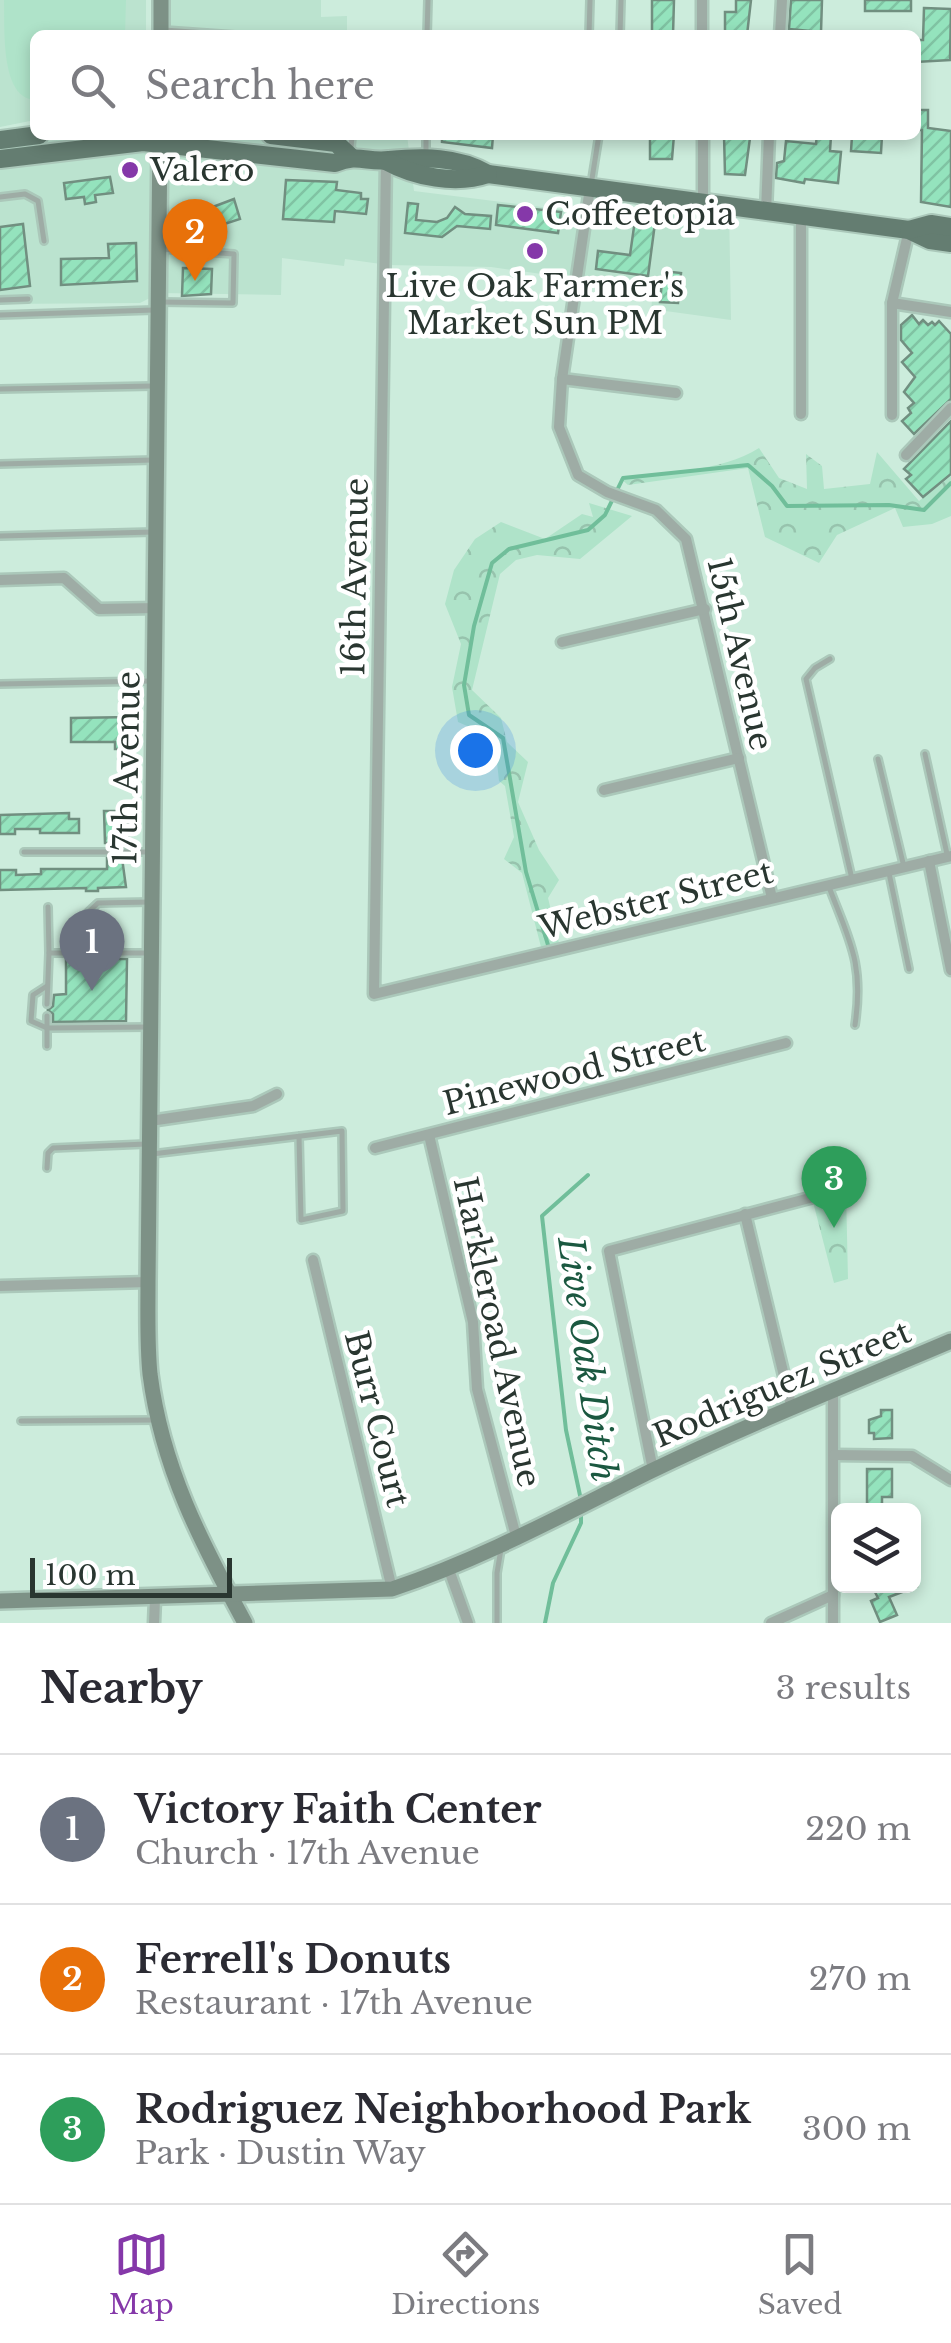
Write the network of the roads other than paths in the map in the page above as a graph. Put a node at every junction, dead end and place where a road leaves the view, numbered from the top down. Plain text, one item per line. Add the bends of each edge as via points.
1 (161, 0) edge
2 (428, 0) edge
3 (590, 0) edge
4 (621, 0) edge
5 (702, 0) edge
6 (782, 0) edge
7 (161, 30) edge
8 (426, 30) edge
9 (589, 30) edge
10 (620, 30) edge
11 (702, 30) edge
12 (780, 30) edge
13 (30, 136) edge
14 (0, 140) edge
15 (154, 140) edge
16 (160, 140) edge
17 (167, 140) edge
18 (324, 140) edge
19 (352, 140) edge
20 (426, 140) edge
21 (598, 140) edge
22 (703, 140) edge
23 (769, 140) edge
24 (350, 156) junction
25 (0, 158) edge
26 (426, 158) junction
27 (386, 161) junction
28 (488, 174) junction
29 (590, 188) junction
30 (0, 197) edge
31 (703, 203) junction
32 (766, 212) junction
33 (801, 217) junction
34 (951, 226) edge
35 (909, 230) junction
36 (44, 241) dead end
37 (951, 242) edge
38 (158, 249) junction
39 (0, 300) edge
40 (28, 300) dead end
41 (892, 303) junction
42 (157, 306) junction
43 (951, 312) edge
44 (0, 315) edge
45 (562, 378) junction
46 (156, 386) junction
47 (0, 390) edge
48 (676, 393) dead end
49 (951, 408) edge
50 (801, 414) dead end
51 (892, 415) dead end
52 (906, 455) dead end
53 (156, 460) junction
54 (0, 464) edge
55 (156, 532) junction
56 (0, 536) edge
57 (0, 580) edge
58 (157, 608) junction
59 (705, 609) junction
60 (562, 642) dead end
61 (830, 660) dead end
62 (156, 680) junction
63 (0, 684) edge
64 (925, 754) dead end
65 (739, 758) junction
66 (878, 759) dead end
67 (604, 790) dead end
68 (24, 852) dead end
69 (154, 852) junction
70 (949, 856) edge
71 (929, 861) junction
72 (904, 867) junction
73 (888, 870) junction
74 (852, 879) junction
75 (828, 884) junction
76 (772, 898) junction
77 (153, 902) junction
78 (48, 907) dead end
79 (83, 937) dead end
80 (49, 953) junction
81 (152, 953) junction
82 (909, 969) dead end
83 (951, 970) edge
84 (48, 986) junction
85 (374, 994) joint
86 (46, 1004) dead end
87 (47, 1016) dead end
88 (855, 1024) dead end
89 (47, 1028) junction
90 (151, 1028) junction
91 (786, 1043) dead end
92 (47, 1046) dead end
93 (277, 1094) dead end
94 (150, 1121) junction
95 (429, 1134) junction
96 (300, 1136) junction
97 (375, 1148) dead end
98 (149, 1150) junction
99 (47, 1168) dead end
100 (840, 1190) dead end
101 (744, 1214) junction
102 (313, 1260) dead end
103 (148, 1282) junction
104 (0, 1286) edge
105 (951, 1341) edge
106 (833, 1391) junction
107 (792, 1409) junction
108 (158, 1420) junction
109 (22, 1422) dead end
110 (834, 1455) junction
111 (652, 1470) junction
112 (951, 1480) edge
113 (509, 1543) junction
114 (449, 1570) junction
115 (392, 1588) junction
116 (833, 1595) junction
117 (230, 1596) junction
118 (155, 1598) junction
119 (0, 1601) edge
120 (154, 1623) edge
121 (245, 1623) edge
122 (468, 1623) edge
123 (497, 1623) edge
124 (770, 1623) edge
125 (833, 1623) edge

1 - 7 main road
2 - 8 lane
3 - 9 lane
4 - 10 lane
5 - 11 street
6 - 12 street
13 - 14 main road
15 - 25 main road
16 - 38 main road, 17th Avenue
17 - 24 main road via 335,163
18 - 24 main road
19 - 24 lane
20 - 26 lane
21 - 29 lane
22 - 31 street
23 - 32 street
24 - 27 main road
26 - 27 main road
26 - 28 main road
27 - 28 main road via 407,172 470,180
27 - 85 street, 16th Avenue
28 - 29 main road
29 - 31 main road
29 - 45 street, 15th Avenue
30 - 36 lane via 25,194 38,201
31 - 32 main road
32 - 33 main road
33 - 35 main road
33 - 50 street
34 - 35 main road
35 - 37 main road
35 - 41 street
38 - 42 main road, 17th Avenue
38 - 42 lane via 234,254 232,302
39 - 40 lane
41 - 43 street
41 - 51 street
42 - 44 lane
42 - 46 main road, 17th Avenue
45 - 48 street
45 - 59 street, 15th Avenue via 559,427 578,475 656,510 686,539
46 - 47 lane
46 - 53 main road, 17th Avenue
49 - 52 street
53 - 54 lane
53 - 55 main road, 17th Avenue
55 - 56 lane
55 - 58 main road, 17th Avenue
57 - 58 street via 64,578 99,608
58 - 62 main road, 17th Avenue
59 - 60 street
59 - 65 street, 15th Avenue
61 - 74 lane via 806,680
62 - 63 lane
62 - 69 main road, 17th Avenue
64 - 70 lane
65 - 67 street
65 - 76 street, 15th Avenue
66 - 72 lane
68 - 69 lane
69 - 77 main road, 17th Avenue
70 - 71 street, Webster Street
71 - 72 street, Webster Street
71 - 83 street
72 - 73 street, Webster Street
73 - 74 street, Webster Street
73 - 82 lane
74 - 75 street, Webster Street
75 - 76 street, Webster Street
75 - 88 lane via 858,965
76 - 85 street, Webster Street
77 - 79 lane via 98,903 84,916
77 - 81 main road, 17th Avenue
78 - 80 lane
80 - 81 lane
80 - 84 lane
81 - 90 main road, 17th Avenue
84 - 86 lane
84 - 89 lane via 32,995 32,1021
87 - 89 lane
89 - 90 lane
89 - 92 lane
90 - 94 main road, 17th Avenue
91 - 95 street, Pinewood Street
93 - 94 street via 253,1106
94 - 98 main road, 17th Avenue
95 - 97 street, Pinewood Street
95 - 113 street, Harkleroad Avenue via 474,1322 477,1389
96 - 96 lane via 342,1131 343,1210 302,1220
96 - 98 lane
98 - 99 lane via 53,1148
98 - 103 main road, 17th Avenue
100 - 101 street
101 - 107 street
101 - 111 street via 610,1250
102 - 115 street, Burr Court
103 - 104 street
103 - 108 main road, 17th Avenue
105 - 106 main road, Rodriguez Street
106 - 107 main road, Rodriguez Street
106 - 110 street
107 - 111 main road, Rodriguez Street
108 - 109 lane
108 - 117 main road, 17th Avenue via 191,1522
110 - 112 street via 912,1456
110 - 116 street
111 - 113 main road, Rodriguez Street
113 - 114 main road, Rodriguez Street
113 - 123 lane via 496,1574
114 - 115 main road, Rodriguez Street
114 - 122 street
115 - 117 main road, Rodriguez Street
116 - 124 street
116 - 125 street
117 - 118 main road, Rodriguez Street
117 - 121 main road, 17th Avenue
118 - 119 main road, Rodriguez Street
118 - 120 street

